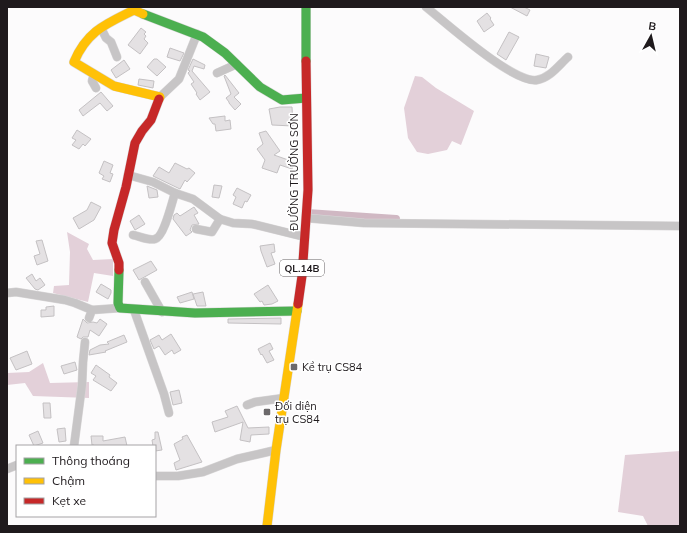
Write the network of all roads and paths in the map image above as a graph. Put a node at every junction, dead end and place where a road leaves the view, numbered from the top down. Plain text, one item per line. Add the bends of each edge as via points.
1 (306, 7) edge
2 (426, 7) edge
3 (101, 28) junction
4 (197, 34) junction
5 (568, 57) dead end
6 (117, 58) dead end
7 (237, 64) junction
8 (217, 73) dead end
9 (94, 74) junction
10 (96, 88) dead end
11 (160, 97) junction
12 (306, 98) junction
13 (128, 175) junction
14 (175, 193) junction
15 (306, 218) junction
16 (220, 219) junction
17 (680, 226) edge
18 (196, 229) dead end
19 (133, 235) dead end
20 (305, 237) junction
21 (145, 282) dead end
22 (7, 293) edge
23 (120, 308) junction
24 (134, 310) junction
25 (297, 311) junction
26 (162, 312) junction
27 (85, 342) dead end
28 (284, 398) junction
29 (247, 405) dead end
30 (169, 413) dead end
31 (74, 445) edge
32 (276, 450) junction
33 (156, 476) edge
34 (267, 526) edge

1 - 12 main road, ĐƯỜNG TRƯỜNG SƠN / QL.14B
2 - 5 street via 488,56 526,79 544,78
3 - 4 main road via 134,10
3 - 6 street via 111,42
3 - 9 main road via 84,42 74,62
4 - 7 main road
4 - 11 street via 179,80
7 - 8 street
7 - 12 main road via 260,87 282,100
9 - 10 street via 92,81
9 - 11 main road via 114,86
11 - 13 main road via 150,120 135,143
12 - 15 main road, ĐƯỜNG TRƯỜNG SƠN / QL.14B
13 - 14 street via 153,182
13 - 23 main road via 112,243 119,263
14 - 16 street via 194,199
14 - 19 street via 166,222 157,238 153,240
15 - 17 street via 364,223
15 - 20 main road, ĐƯỜNG TRƯỜNG SƠN / QL.14B
16 - 18 street via 212,232
16 - 20 street
20 - 25 main road, ĐƯỜNG TRƯỜNG SƠN / QL.14B
21 - 26 street
22 - 23 street via 16,292 64,300 90,314
23 - 24 main road
24 - 26 main road
24 - 30 street
25 - 26 main road
25 - 28 main road, ĐƯỜNG TRƯỜNG SƠN / QL.14B
27 - 31 street
28 - 29 street
28 - 32 main road, ĐƯỜNG TRƯỜNG SƠN / QL.14B
32 - 33 street via 203,472
32 - 34 main road, ĐƯỜNG TRƯỜNG SƠN / QL.14B

